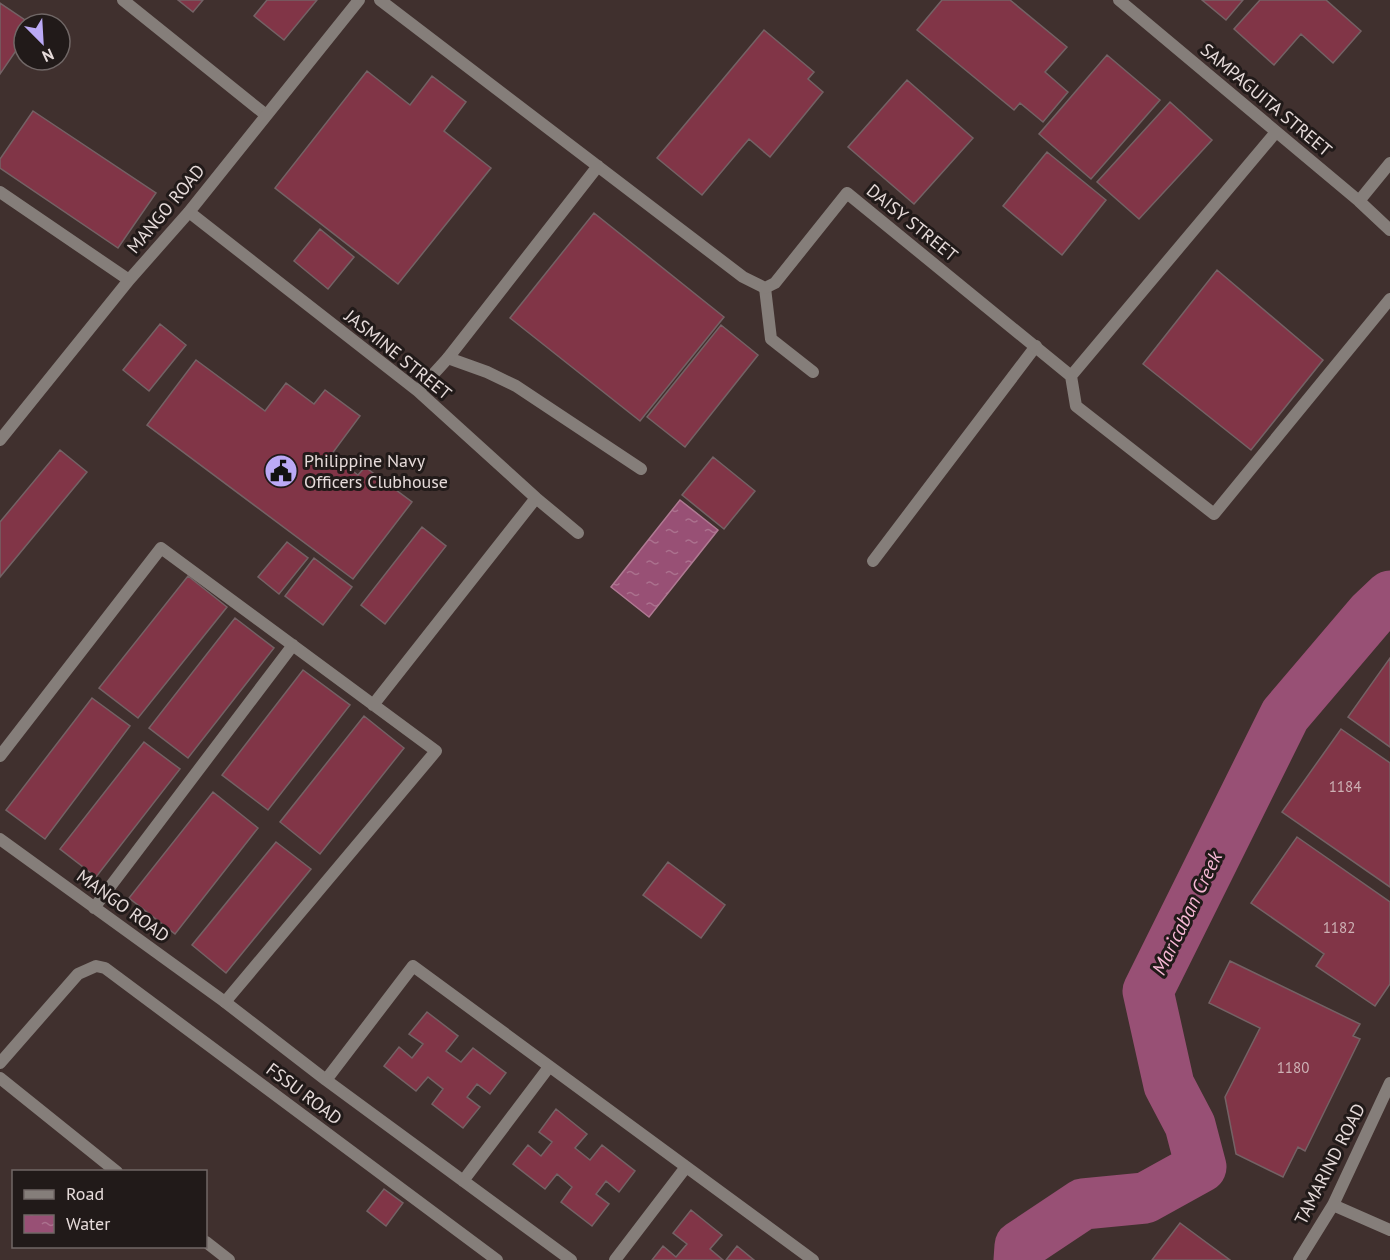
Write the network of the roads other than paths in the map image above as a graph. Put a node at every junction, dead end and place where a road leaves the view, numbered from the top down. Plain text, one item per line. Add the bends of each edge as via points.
1 (123, 0) edge
2 (359, 0) edge
3 (380, 0) edge
4 (1119, 0) edge
5 (266, 115) junction
6 (1276, 132) junction
7 (1390, 164) edge
8 (598, 166) junction
9 (0, 192) edge
10 (1359, 201) junction
11 (189, 212) junction
12 (1390, 230) edge
13 (129, 280) junction
14 (765, 288) junction
15 (1390, 299) edge
16 (1035, 346) junction
17 (448, 358) junction
18 (813, 372) dead end
19 (1071, 376) junction
20 (417, 391) junction
21 (0, 440) edge
22 (641, 469) dead end
23 (536, 498) junction
24 (578, 533) dead end
25 (873, 561) dead end
26 (293, 645) junction
27 (373, 705) junction
28 (0, 756) edge
29 (0, 839) edge
30 (94, 908) junction
31 (225, 1002) junction
32 (0, 1063) edge
33 (549, 1067) junction
34 (0, 1078) edge
35 (326, 1080) junction
36 (1390, 1083) edge
37 (686, 1167) junction
38 (115, 1170) edge
39 (463, 1181) junction
40 (1333, 1205) junction
41 (1390, 1230) edge
42 (207, 1243) edge
43 (229, 1260) edge
44 (497, 1260) edge
45 (571, 1260) edge
46 (615, 1260) edge
47 (813, 1260) edge
48 (1299, 1260) edge

1 - 5 street
2 - 5 street, MANGO ROAD
3 - 8 street
4 - 6 street, SAMPAGUITA STREET
5 - 11 street, MANGO ROAD
6 - 10 street, SAMPAGUITA STREET
6 - 19 street
7 - 10 street
8 - 14 street via 743,277
8 - 17 street
9 - 13 street
10 - 12 street, SAMPAGUITA STREET
11 - 13 street, MANGO ROAD
11 - 20 street, JASMINE STREET
13 - 21 street, MANGO ROAD
14 - 16 street, DAISY STREET via 776,283 847,193
14 - 18 street via 771,339
15 - 19 street via 1214,514 1077,406
16 - 19 street, DAISY STREET
16 - 25 street
17 - 20 street
17 - 22 street via 516,386
20 - 23 street, JASMINE STREET
23 - 24 street, JASMINE STREET
23 - 27 street
26 - 27 street
26 - 28 street via 160,548
26 - 30 street
27 - 31 street via 436,751
29 - 30 street, MANGO ROAD
30 - 31 street, MANGO ROAD
31 - 35 street, MANGO ROAD
32 - 44 street, FSSU ROAD via 78,974 96,966 105,968
33 - 35 street via 413,966
33 - 37 street
33 - 39 street
34 - 38 street
35 - 39 street, MANGO ROAD
36 - 40 street, TAMARIND ROAD
37 - 46 street
37 - 47 street
39 - 45 street, MANGO ROAD
40 - 41 street
40 - 48 street, TAMARIND ROAD
42 - 43 street

